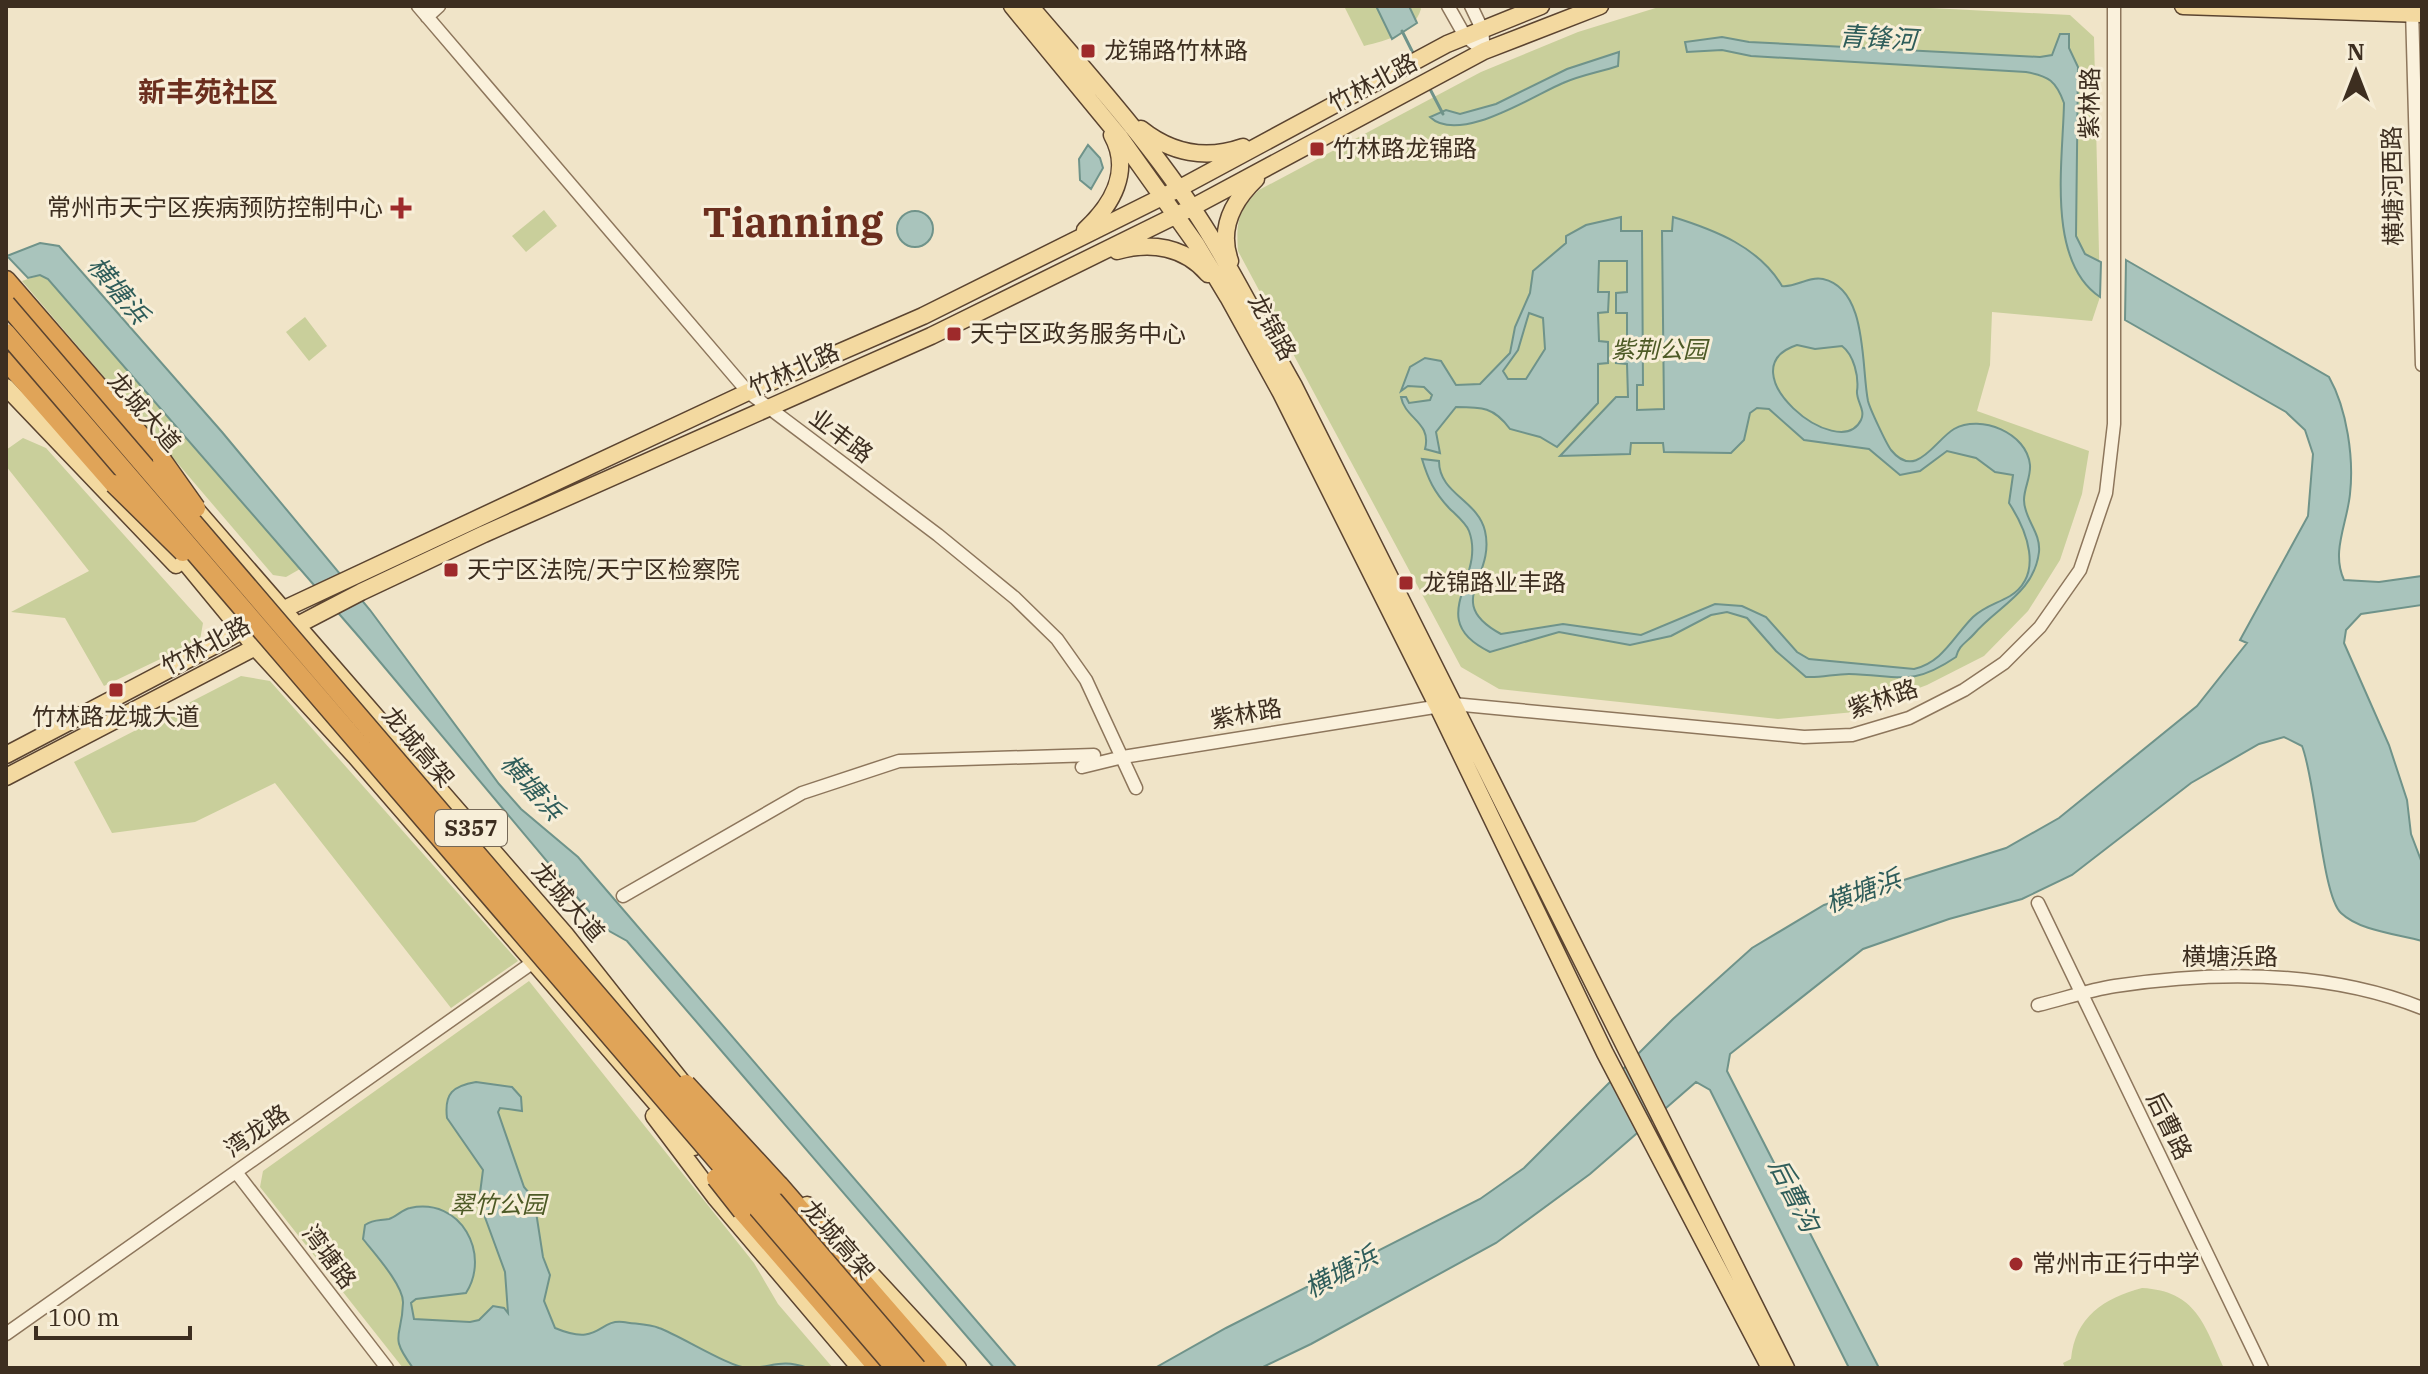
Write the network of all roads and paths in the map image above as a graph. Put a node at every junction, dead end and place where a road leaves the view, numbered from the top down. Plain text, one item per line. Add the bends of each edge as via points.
1 (418, 6) edge
2 (439, 6) edge
3 (1012, 6) edge
4 (1030, 6) edge
5 (1448, 6) edge
6 (1471, 6) edge
7 (1541, 6) edge
8 (1600, 6) edge
9 (2114, 6) edge
10 (2183, 6) edge
11 (2415, 11) edge
12 (427, 17) junction
13 (1482, 29) junction
14 (1465, 36) junction
15 (1484, 51) junction
16 (1093, 102) junction
17 (1119, 110) junction
18 (1285, 131) junction
19 (1272, 165) junction
20 (1178, 189) junction
21 (1162, 197) junction
22 (1184, 212) junction
23 (1067, 244) junction
24 (1077, 264) junction
25 (6, 270) edge
26 (6, 280) edge
27 (6, 291) edge
28 (1236, 297) junction
29 (6, 304) edge
30 (6, 333) edge
31 (6, 346) edge
32 (6, 361) edge
33 (2422, 365) edge
34 (6, 387) edge
35 (748, 392) junction
36 (767, 408) junction
37 (231, 592) junction
38 (261, 598) junction
39 (282, 610) junction
40 (296, 626) junction
41 (243, 632) junction
42 (255, 647) junction
43 (1445, 705) junction
44 (6, 755) edge
45 (1094, 755) dead end
46 (1123, 757) junction
47 (1082, 767) dead end
48 (6, 777) edge
49 (1136, 788) dead end
50 (623, 896) dead end
51 (2038, 903) dead end
52 (532, 963) junction
53 (2080, 995) junction
54 (2038, 1005) dead end
55 (586, 1006) junction
56 (2422, 1008) edge
57 (645, 1032) junction
58 (236, 1172) junction
59 (6, 1334) edge
60 (387, 1368) edge
61 (860, 1368) edge
62 (878, 1368) edge
63 (887, 1368) edge
64 (895, 1368) edge
65 (917, 1368) edge
66 (929, 1368) edge
67 (938, 1368) edge
68 (958, 1368) edge
69 (1770, 1368) edge
70 (1786, 1368) edge
71 (2262, 1368) edge

1 - 12 street, 业丰路
2 - 12 street
3 - 16 main road, 龙锦路
4 - 17 main road, 龙锦路
5 - 14 street
6 - 13 street
7 - 13 main road, 竹林北路
8 - 15 main road, 竹林北路
9 - 43 street, 紫林路 via 2112,448 2094,536 2080,570 2040,627 2004,663 1964,690 1909,718 1852,735 1695,730
10 - 11 main road
11 - 33 street, 横塘河西路
12 - 35 street, 业丰路
13 - 14 main road, 竹林北路
13 - 15 street
14 - 15 street
14 - 18 main road, 竹林北路
15 - 19 main road, 竹林北路
16 - 21 main road, 龙锦路
16 - 23 main road via 1117,144 1117,189 1104,212
17 - 18 main road via 1161,145 1194,154 1232,150
17 - 20 main road, 龙锦路
18 - 20 main road, 竹林北路
19 - 22 main road, 竹林北路
19 - 28 main road via 1237,200 1226,226
20 - 21 main road, 竹林北路
20 - 22 main road, 龙锦路
21 - 22 main road, 龙锦路
21 - 23 main road, 竹林北路
22 - 24 main road, 竹林北路
22 - 28 main road, 龙锦路
23 - 35 main road, 竹林北路 via 923,316
24 - 28 main road via 1130,247 1160,246 1183,252
24 - 36 main road, 竹林北路
25 - 39 main road via 166,455
26 - 38 highway, bridge via 162,460
27 - 39 main road, 龙城大道 / S357
28 - 43 main road, 龙锦路 via 1294,386
29 - 38 highway, 龙城高架, bridge
30 - 37 highway, 龙城高架, bridge
31 - 41 main road, S357
32 - 37 highway, bridge via 114,484
34 - 41 main road
35 - 36 street, 业丰路
35 - 39 main road, 竹林北路
36 - 40 main road, 竹林北路
36 - 46 street, 业丰路 via 938,535 1057,639 1086,680
37 - 55 highway, 龙城高架, bridge
38 - 55 highway, 龙城高架, bridge
39 - 40 main road, 龙城大道 / S357
39 - 41 main road, 竹林北路
40 - 42 main road, 竹林北路
40 - 57 main road, 龙城大道 / S357
41 - 42 main road, S357
41 - 44 main road, 竹林北路
42 - 48 main road, 竹林北路
42 - 52 main road, S357
43 - 46 street, 紫林路
43 - 69 main road via 1605,1053
43 - 70 main road
45 - 50 street via 899,761 802,793
46 - 47 street, 紫林路
46 - 49 street, 业丰路
51 - 53 street, 后曹路
52 - 55 main road, S357
52 - 58 street, 湾龙路
53 - 54 street, 横塘浜路
53 - 56 street, 横塘浜路 via 2166,980 2238,976 2302,980
53 - 71 street, 后曹路
55 - 61 main road via 715,1197
55 - 62 highway, bridge via 742,1211
55 - 63 main road, S357
55 - 64 highway, 龙城高架, bridge
55 - 65 highway, 龙城高架, bridge
55 - 67 highway, bridge via 716,1114
57 - 66 main road, 龙城大道 / S357 via 708,1117
57 - 68 main road
58 - 59 street, 湾龙路
58 - 60 street, 湾塘路

